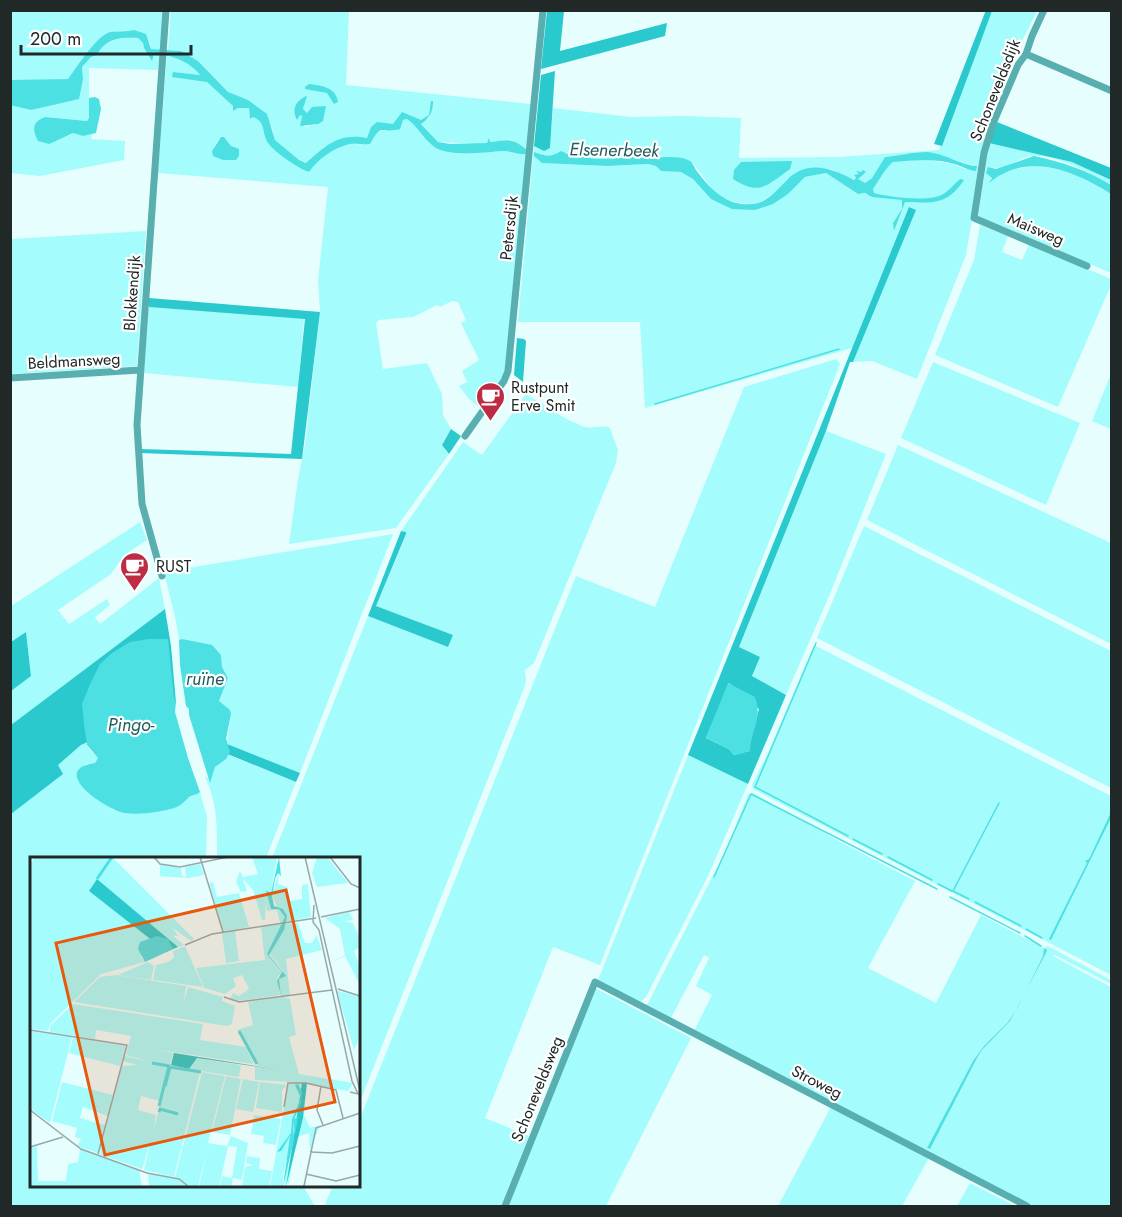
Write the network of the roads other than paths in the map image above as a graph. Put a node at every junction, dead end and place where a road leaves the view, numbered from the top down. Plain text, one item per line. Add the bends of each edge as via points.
1 (166, 10) edge
2 (543, 10) edge
3 (1044, 10) edge
4 (1026, 54) junction
5 (1112, 91) edge
6 (974, 218) joint
7 (1087, 266) dead end
8 (140, 370) junction
9 (10, 378) edge
10 (465, 436) dead end
11 (162, 576) dead end
12 (595, 982) joint
13 (505, 1206) edge
14 (1028, 1206) edge

1 - 8 street, Blokkendijk
2 - 10 street, Petersdijk via 508,371
3 - 4 street, Schoneveldsdijk
4 - 5 street
4 - 6 street, Schoneveldsdijk via 992,126
6 - 7 street, Maisweg
8 - 9 street, Beldmansweg
8 - 11 street, Blokkendijk via 137,425 141,499
12 - 13 street, Schoneveldsweg
12 - 14 street, Stroweg

